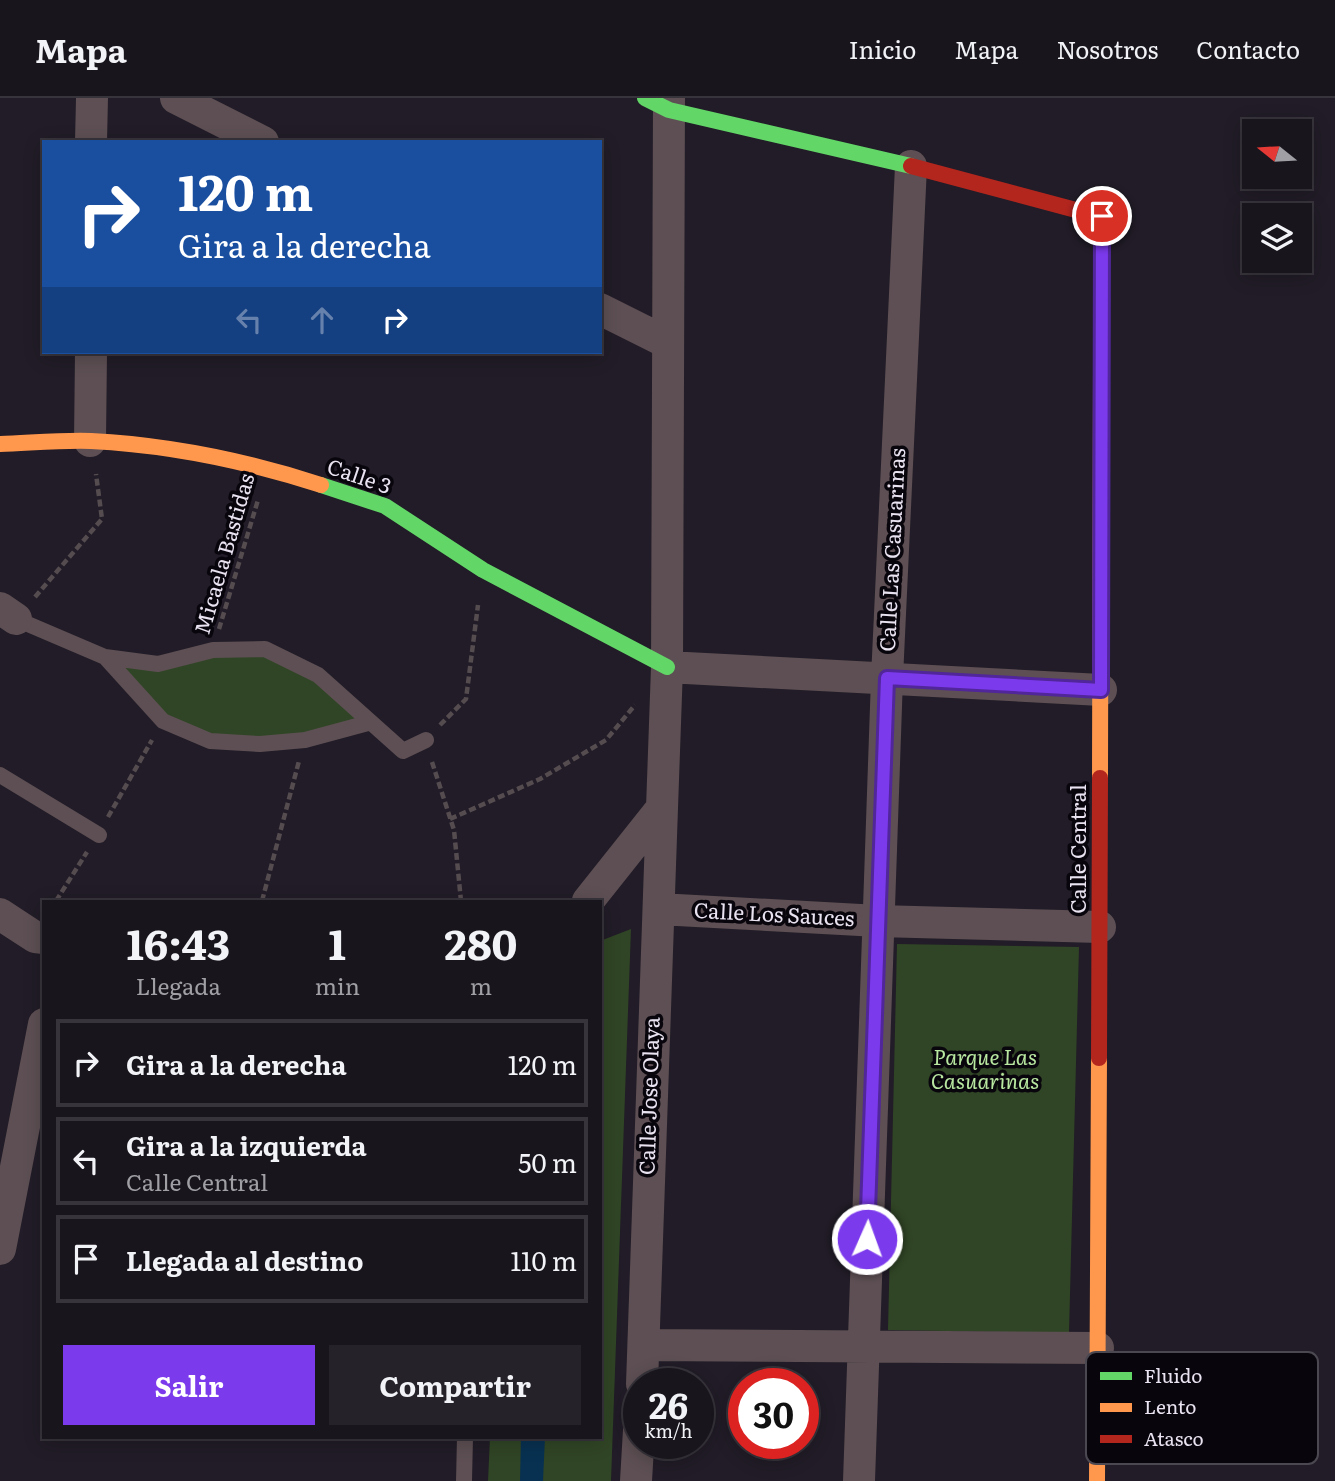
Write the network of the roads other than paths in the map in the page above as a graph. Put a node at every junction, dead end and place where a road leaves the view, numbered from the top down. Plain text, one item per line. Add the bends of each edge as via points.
1 (92, 98) edge
2 (176, 98) edge
3 (661, 102) edge
4 (91, 140) edge
5 (259, 140) edge
6 (911, 166) junction
7 (602, 310) edge
8 (668, 343) junction
9 (91, 354) edge
10 (90, 441) junction
11 (0, 444) edge
12 (8, 614) edge
13 (105, 657) junction
14 (667, 667) junction
15 (887, 678) junction
16 (1101, 690) junction
17 (368, 723) junction
18 (426, 740) road end
19 (0, 775) edge
20 (662, 808) junction
21 (99, 835) road end
22 (589, 900) edge
23 (659, 909) junction
24 (0, 914) edge
25 (878, 920) junction
26 (1100, 927) junction
27 (42, 938) edge
28 (42, 1034) edge
29 (0, 1250) edge
30 (644, 1345) junction
31 (864, 1345) junction
32 (1098, 1348) junction
33 (1098, 1352) edge
34 (643, 1368) edge
35 (464, 1439) edge
36 (637, 1459) edge
37 (464, 1481) edge
38 (636, 1481) edge
39 (859, 1481) edge

1 - 4 street
2 - 5 street
3 - 6 street
3 - 8 street, Calle Jose Olaya
6 - 15 street, Calle Las Casuarinas
6 - 16 street, Calle Central via 1102,216
7 - 8 street
8 - 14 street, Calle Jose Olaya
9 - 10 street
10 - 11 street, Calle 3
10 - 14 street, Calle 3 via 185,451 267,468 385,506 483,570
12 - 13 lane
13 - 17 lane via 158,664 213,650 265,649 318,675
13 - 17 lane via 163,721 211,741 260,744 305,740
14 - 15 street
14 - 20 street, Calle Jose Olaya
15 - 16 street
15 - 25 street, Calle Las Casuarinas
16 - 26 street, Calle Central
17 - 18 lane via 402,751
19 - 21 lane
20 - 22 street
20 - 23 street, Calle Jose Olaya
23 - 25 street, Calle Los Sauces
23 - 30 street, Calle Jose Olaya
24 - 27 street
25 - 26 street, Calle Los Sauces
25 - 31 street, Calle Las Casuarinas
26 - 32 street, Calle Central
28 - 29 street
30 - 31 street
30 - 34 street, Calle Jose Olaya
31 - 32 street
31 - 39 street, Calle Las Casuarinas
32 - 33 street, Calle Central
35 - 37 lane
36 - 38 street

